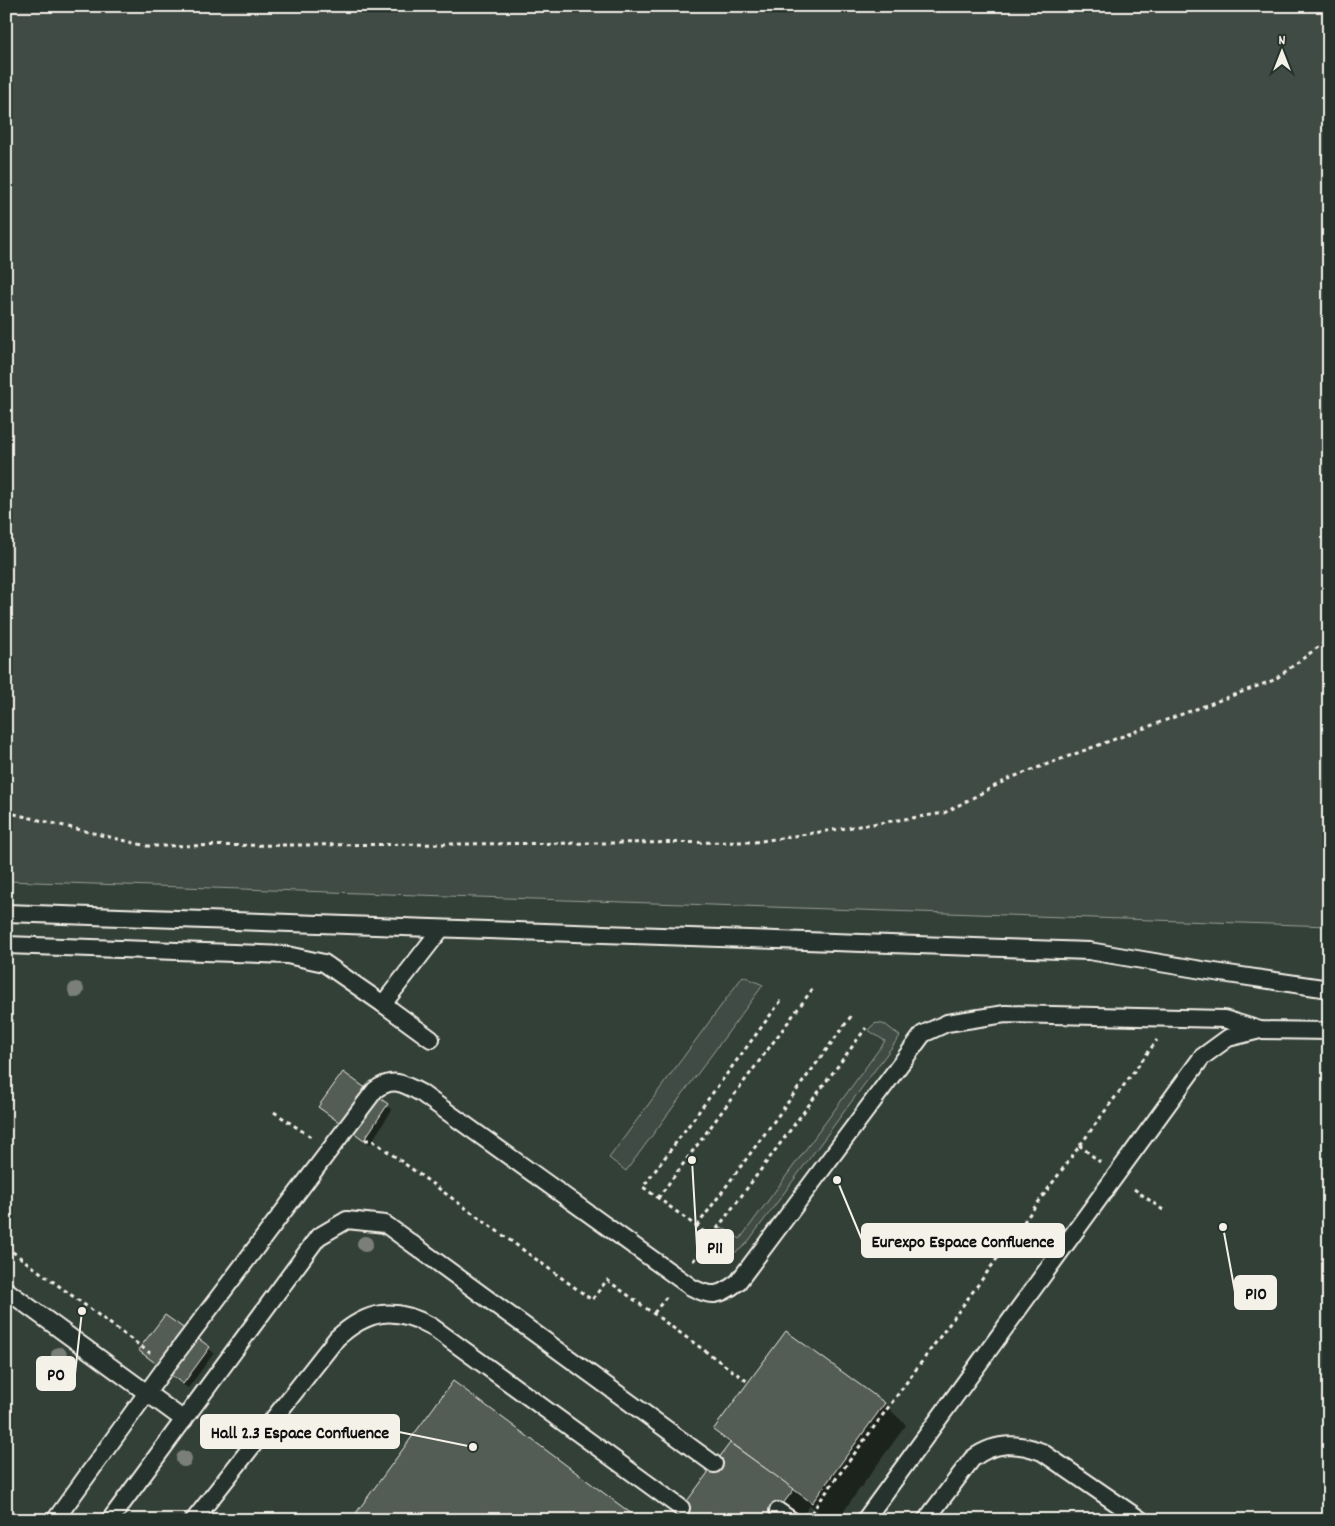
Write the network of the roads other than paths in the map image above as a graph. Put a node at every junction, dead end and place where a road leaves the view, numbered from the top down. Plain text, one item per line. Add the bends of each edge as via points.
1 (6, 913) edge
2 (441, 929) junction
3 (6, 945) edge
4 (1329, 989) edge
5 (383, 1004) junction
6 (1260, 1030) junction
7 (1329, 1031) edge
8 (431, 1039) dead end
9 (6, 1290) edge
10 (147, 1393) junction
11 (184, 1420) junction
12 (714, 1464) dead end
13 (681, 1508) dead end
14 (55, 1520) edge
15 (110, 1520) edge
16 (194, 1520) edge
17 (865, 1520) edge
18 (926, 1520) edge
19 (1141, 1520) edge

1 - 2 lane
2 - 4 lane via 1089,951
2 - 5 lane
3 - 5 lane via 287,955 324,963
5 - 8 lane
6 - 7 lane
6 - 10 lane via 1224,1020 1005,1014 947,1023 923,1034 738,1282 713,1294 704,1294 691,1287 429,1098 399,1082 391,1082 375,1090
6 - 17 lane via 1228,1038 1202,1057
9 - 10 lane
10 - 11 lane
10 - 14 lane
11 - 12 lane via 318,1238 347,1220 385,1224
11 - 15 lane
13 - 16 lane via 431,1326 399,1314 383,1314 351,1325 337,1338
18 - 19 lane via 972,1459 980,1453 1010,1444 1026,1445 1042,1452

